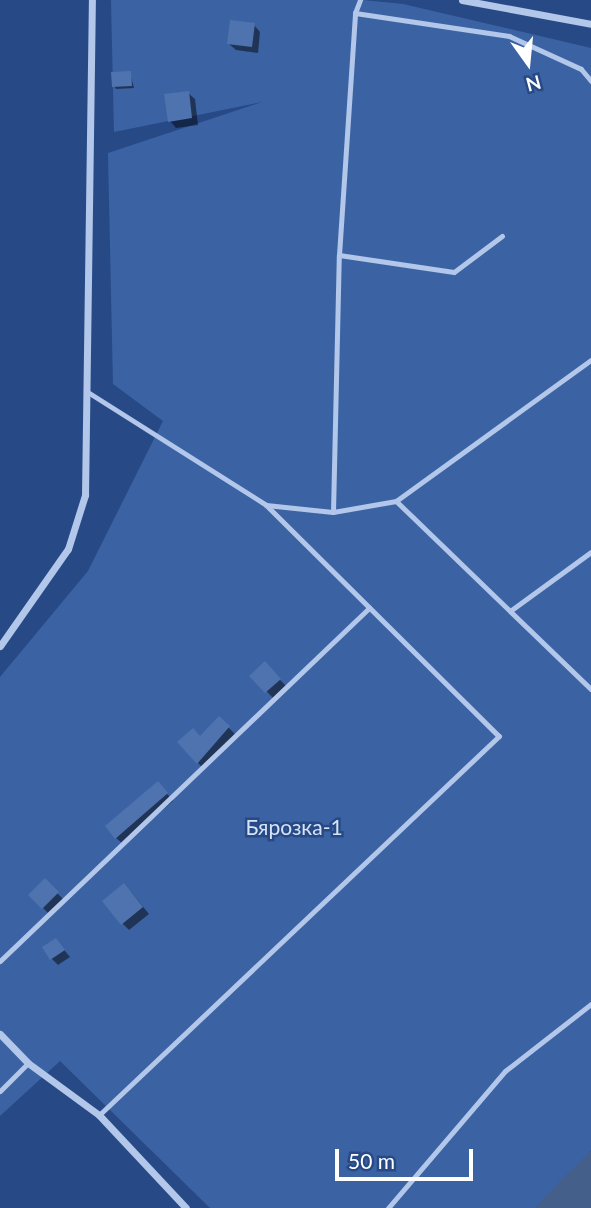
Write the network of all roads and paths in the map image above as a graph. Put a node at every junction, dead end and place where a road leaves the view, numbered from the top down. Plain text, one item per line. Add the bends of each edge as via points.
1 (92, 0) edge
2 (360, 0) edge
3 (462, 0) edge
4 (355, 13) junction
5 (591, 24) edge
6 (591, 81) edge
7 (502, 236) dead end
8 (339, 255) junction
9 (591, 360) edge
10 (83, 389) junction
11 (396, 501) junction
12 (266, 505) junction
13 (332, 512) junction
14 (591, 552) edge
15 (369, 608) junction
16 (510, 611) junction
17 (0, 646) edge
18 (591, 689) edge
19 (0, 961) edge
20 (591, 1004) edge
21 (0, 1034) edge
22 (28, 1063) junction
23 (0, 1090) edge
24 (99, 1115) junction
25 (186, 1208) edge
26 (387, 1208) edge

1 - 10 street
2 - 4 lane
3 - 5 street
4 - 6 lane via 509,36 581,69
4 - 8 lane
7 - 8 lane via 454,272
8 - 13 lane
9 - 11 lane
10 - 12 lane
10 - 17 street via 85,495 68,549
11 - 13 lane
11 - 16 lane
12 - 13 lane
12 - 15 lane
14 - 16 lane
15 - 19 lane
15 - 24 lane via 499,736
16 - 18 lane
20 - 26 lane via 505,1071
21 - 22 street
22 - 23 lane
22 - 24 street
24 - 25 street

